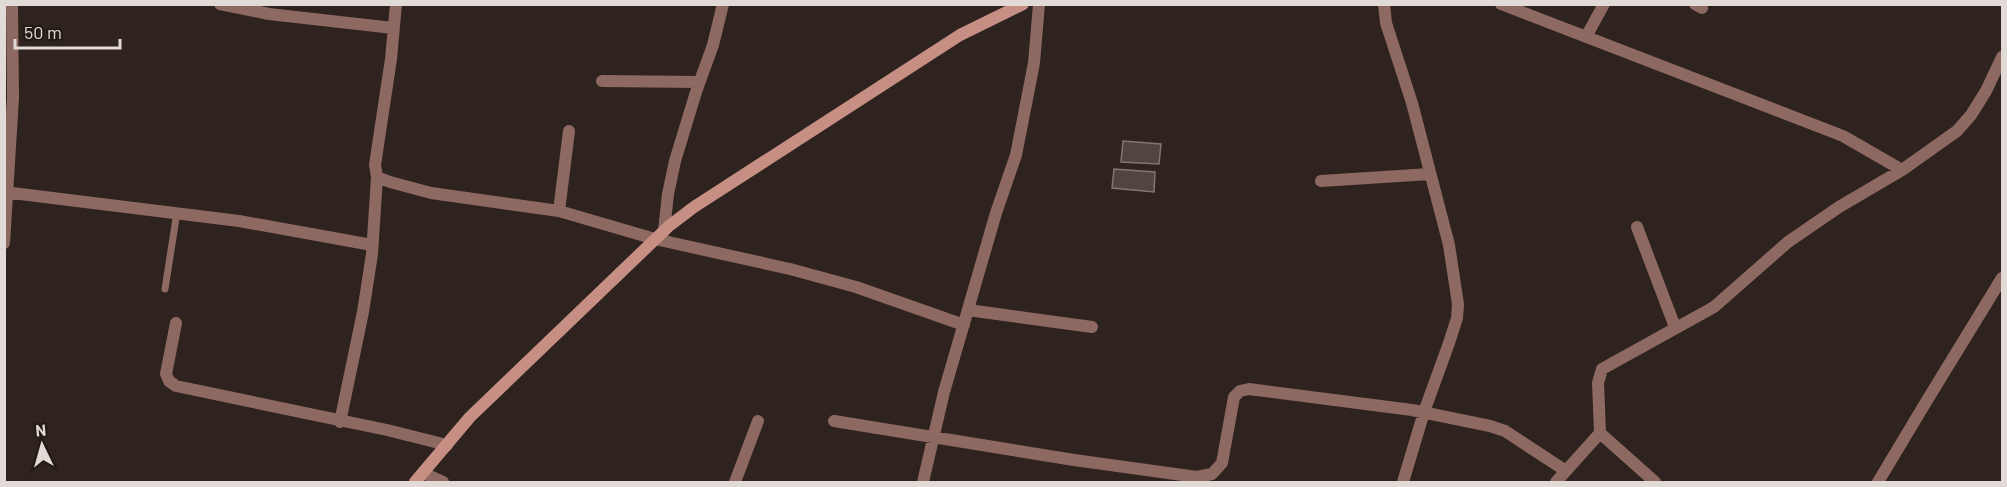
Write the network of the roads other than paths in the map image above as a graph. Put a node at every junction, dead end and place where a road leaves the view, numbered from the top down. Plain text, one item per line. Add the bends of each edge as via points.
1 (12, 4) edge
2 (220, 4) edge
3 (396, 4) edge
4 (723, 4) edge
5 (1023, 4) edge
6 (1039, 4) edge
7 (1384, 4) edge
8 (1501, 4) edge
9 (1605, 4) edge
10 (393, 28) junction
11 (1586, 37) junction
12 (2002, 57) edge
13 (9, 80) edge
14 (602, 81) dead end
15 (699, 82) junction
16 (569, 131) dead end
17 (1902, 170) junction
18 (1430, 174) junction
19 (377, 177) junction
20 (1320, 181) dead end
21 (7, 192) edge
22 (177, 212) junction
23 (559, 212) junction
24 (1637, 227) dead end
25 (660, 235) junction
26 (4, 243) edge
27 (372, 245) junction
28 (2002, 278) edge
29 (165, 289) dead end
30 (968, 310) junction
31 (176, 323) dead end
32 (964, 325) junction
33 (1092, 327) dead end
34 (1675, 327) junction
35 (1424, 412) junction
36 (758, 421) dead end
37 (834, 421) dead end
38 (340, 422) junction
39 (1600, 433) junction
40 (934, 437) junction
41 (447, 445) junction
42 (1566, 471) junction
43 (419, 478) edge
44 (442, 483) edge
45 (735, 483) edge
46 (923, 483) edge
47 (1403, 483) edge
48 (1556, 483) edge
49 (1655, 483) edge
50 (1878, 483) edge

1 - 13 street
2 - 10 street via 269,14
3 - 10 street
4 - 15 street
5 - 25 main road via 960,35 713,193
6 - 30 street via 1034,63 1016,155
7 - 18 street via 1386,23
8 - 11 street
9 - 11 street
10 - 19 street via 375,165
11 - 17 street via 1843,135
12 - 17 street via 1986,91 1957,131
13 - 21 street
14 - 15 street
15 - 25 street via 675,161
16 - 23 street
17 - 34 street via 1788,242 1714,307
18 - 20 street
18 - 35 street via 1449,245 1458,304 1452,335
19 - 23 street via 430,193
19 - 27 street
21 - 22 street
21 - 26 street
22 - 27 street
22 - 29 lane
23 - 25 street
24 - 34 street
25 - 32 street via 856,286
25 - 41 main road via 470,417
27 - 38 street via 363,312
28 - 50 street
30 - 32 street
30 - 33 street
31 - 38 street via 166,374 176,386
32 - 40 street
34 - 39 street via 1602,369 1598,383
35 - 40 street via 1249,388 1234,397 1222,463 1212,474 1197,477
35 - 42 street via 1505,431
35 - 47 street
36 - 45 street
37 - 40 street
38 - 41 street
39 - 42 street
39 - 49 street
40 - 46 street
41 - 43 main road
42 - 48 street
43 - 44 street

